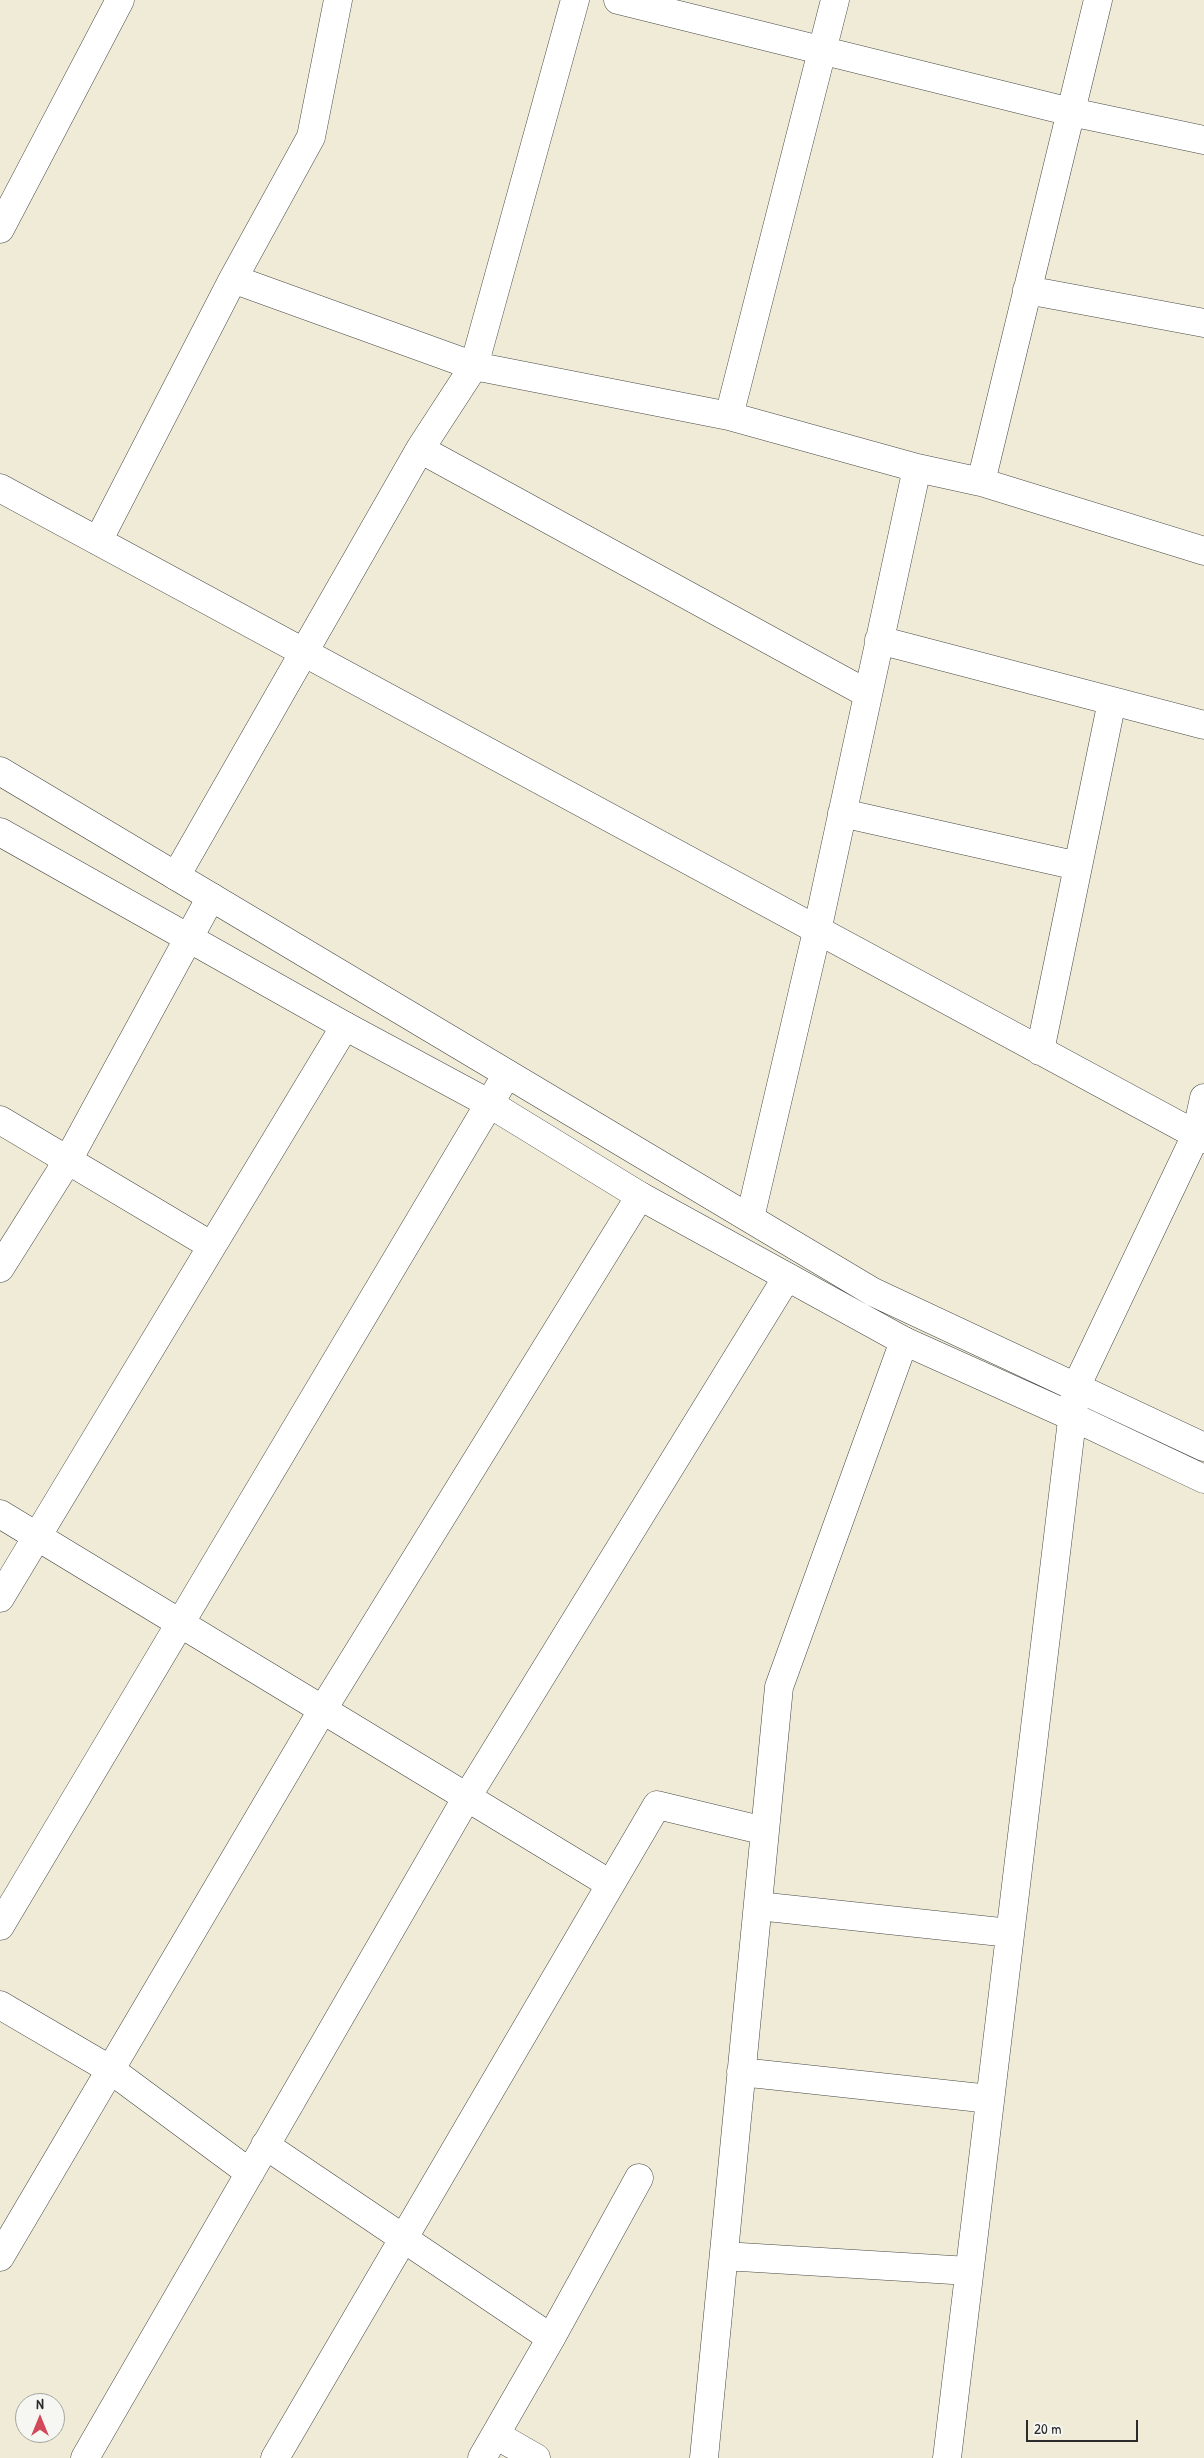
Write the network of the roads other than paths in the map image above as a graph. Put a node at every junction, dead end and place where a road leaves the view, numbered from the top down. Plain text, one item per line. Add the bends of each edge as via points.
1 (120, 0) edge
2 (338, 0) edge
3 (575, 0) edge
4 (618, 0) edge
5 (835, 0) edge
6 (1098, 0) edge
7 (823, 50) junction
8 (1071, 112) junction
9 (1204, 140) edge
10 (0, 229) edge
11 (233, 279) junction
12 (1027, 290) junction
13 (1204, 323) edge
14 (474, 366) junction
15 (729, 416) junction
16 (420, 449) junction
17 (917, 468) junction
18 (981, 482) junction
19 (0, 488) edge
20 (98, 541) junction
21 (1204, 551) edge
22 (879, 640) junction
23 (304, 653) junction
24 (868, 694) junction
25 (1112, 701) junction
26 (1204, 725) edge
27 (0, 771) edge
28 (842, 813) junction
29 (0, 832) edge
30 (1078, 866) junction
31 (176, 876) junction
32 (211, 897) junction
33 (817, 931) junction
34 (188, 939) junction
35 (345, 1026) junction
36 (1040, 1051) junction
37 (507, 1074) junction
38 (1204, 1098) edge
39 (490, 1104) junction
40 (0, 1120) edge
41 (1200, 1137) edge
42 (68, 1160) junction
43 (640, 1196) junction
44 (750, 1218) junction
45 (212, 1246) junction
46 (0, 1268) edge
47 (787, 1278) junction
48 (904, 1342) junction
49 (1076, 1387) junction
50 (1072, 1417) junction
51 (1204, 1447) edge
52 (1204, 1479) edge
53 (0, 1514) edge
54 (38, 1535) junction
55 (0, 1598) edge
56 (182, 1623) junction
57 (323, 1709) junction
58 (467, 1797) junction
59 (765, 1831) junction
60 (610, 1884) junction
61 (758, 1906) junction
62 (0, 1926) edge
63 (1010, 1934) junction
64 (0, 2006) edge
65 (111, 2070) junction
66 (741, 2072) junction
67 (990, 2099) junction
68 (265, 2145) junction
69 (250, 2173) junction
70 (639, 2178) dead end
71 (404, 2238) junction
72 (724, 2256) junction
73 (0, 2257) edge
74 (969, 2271) junction
75 (550, 2338) junction
76 (489, 2447) edge
77 (85, 2458) edge
78 (275, 2458) edge
79 (536, 2458) edge
80 (704, 2458) edge
81 (947, 2458) edge

1 - 10 street
2 - 11 street via 311,137
3 - 14 street
4 - 7 street
5 - 7 street
6 - 8 street
7 - 8 street
7 - 15 street
8 - 9 street
8 - 12 street
11 - 14 street
11 - 20 street
12 - 13 street
12 - 18 street
14 - 15 street
14 - 16 street
15 - 17 street
16 - 23 street
16 - 24 street
17 - 18 street
17 - 22 street
18 - 21 street
19 - 20 street
20 - 23 street
22 - 24 street
22 - 25 street
23 - 31 street
23 - 33 street
24 - 28 street
25 - 26 street
25 - 30 street
27 - 31 street
28 - 30 street
28 - 33 street
29 - 34 street
30 - 36 street
31 - 32 street
32 - 34 street
32 - 37 street
33 - 36 street
33 - 44 street
34 - 35 street
34 - 42 street
35 - 39 street
35 - 45 street
36 - 41 street
37 - 39 street
37 - 44 street
38 - 41 street
39 - 43 street
39 - 56 street
40 - 42 street
41 - 49 street
42 - 45 street
42 - 46 street
43 - 47 street
43 - 57 street
44 - 49 street via 873,1292
45 - 54 street
47 - 48 street
47 - 58 street
48 - 50 street
48 - 59 street via 779,1688
49 - 50 street
49 - 51 street
50 - 52 street
50 - 63 street
53 - 54 street
54 - 55 street
54 - 56 street
56 - 57 street
56 - 62 street
57 - 58 street
57 - 65 street
58 - 60 street
58 - 68 street
59 - 60 street via 657,1805
59 - 61 street
60 - 71 street
61 - 63 street
61 - 66 street
63 - 67 street
64 - 65 street
65 - 69 street
65 - 73 street
66 - 67 street
66 - 72 street
67 - 74 street
68 - 69 street
68 - 71 street
69 - 77 street
70 - 75 street
71 - 75 street
71 - 78 street
72 - 74 street
72 - 80 street
74 - 81 street
75 - 76 street
76 - 79 street

